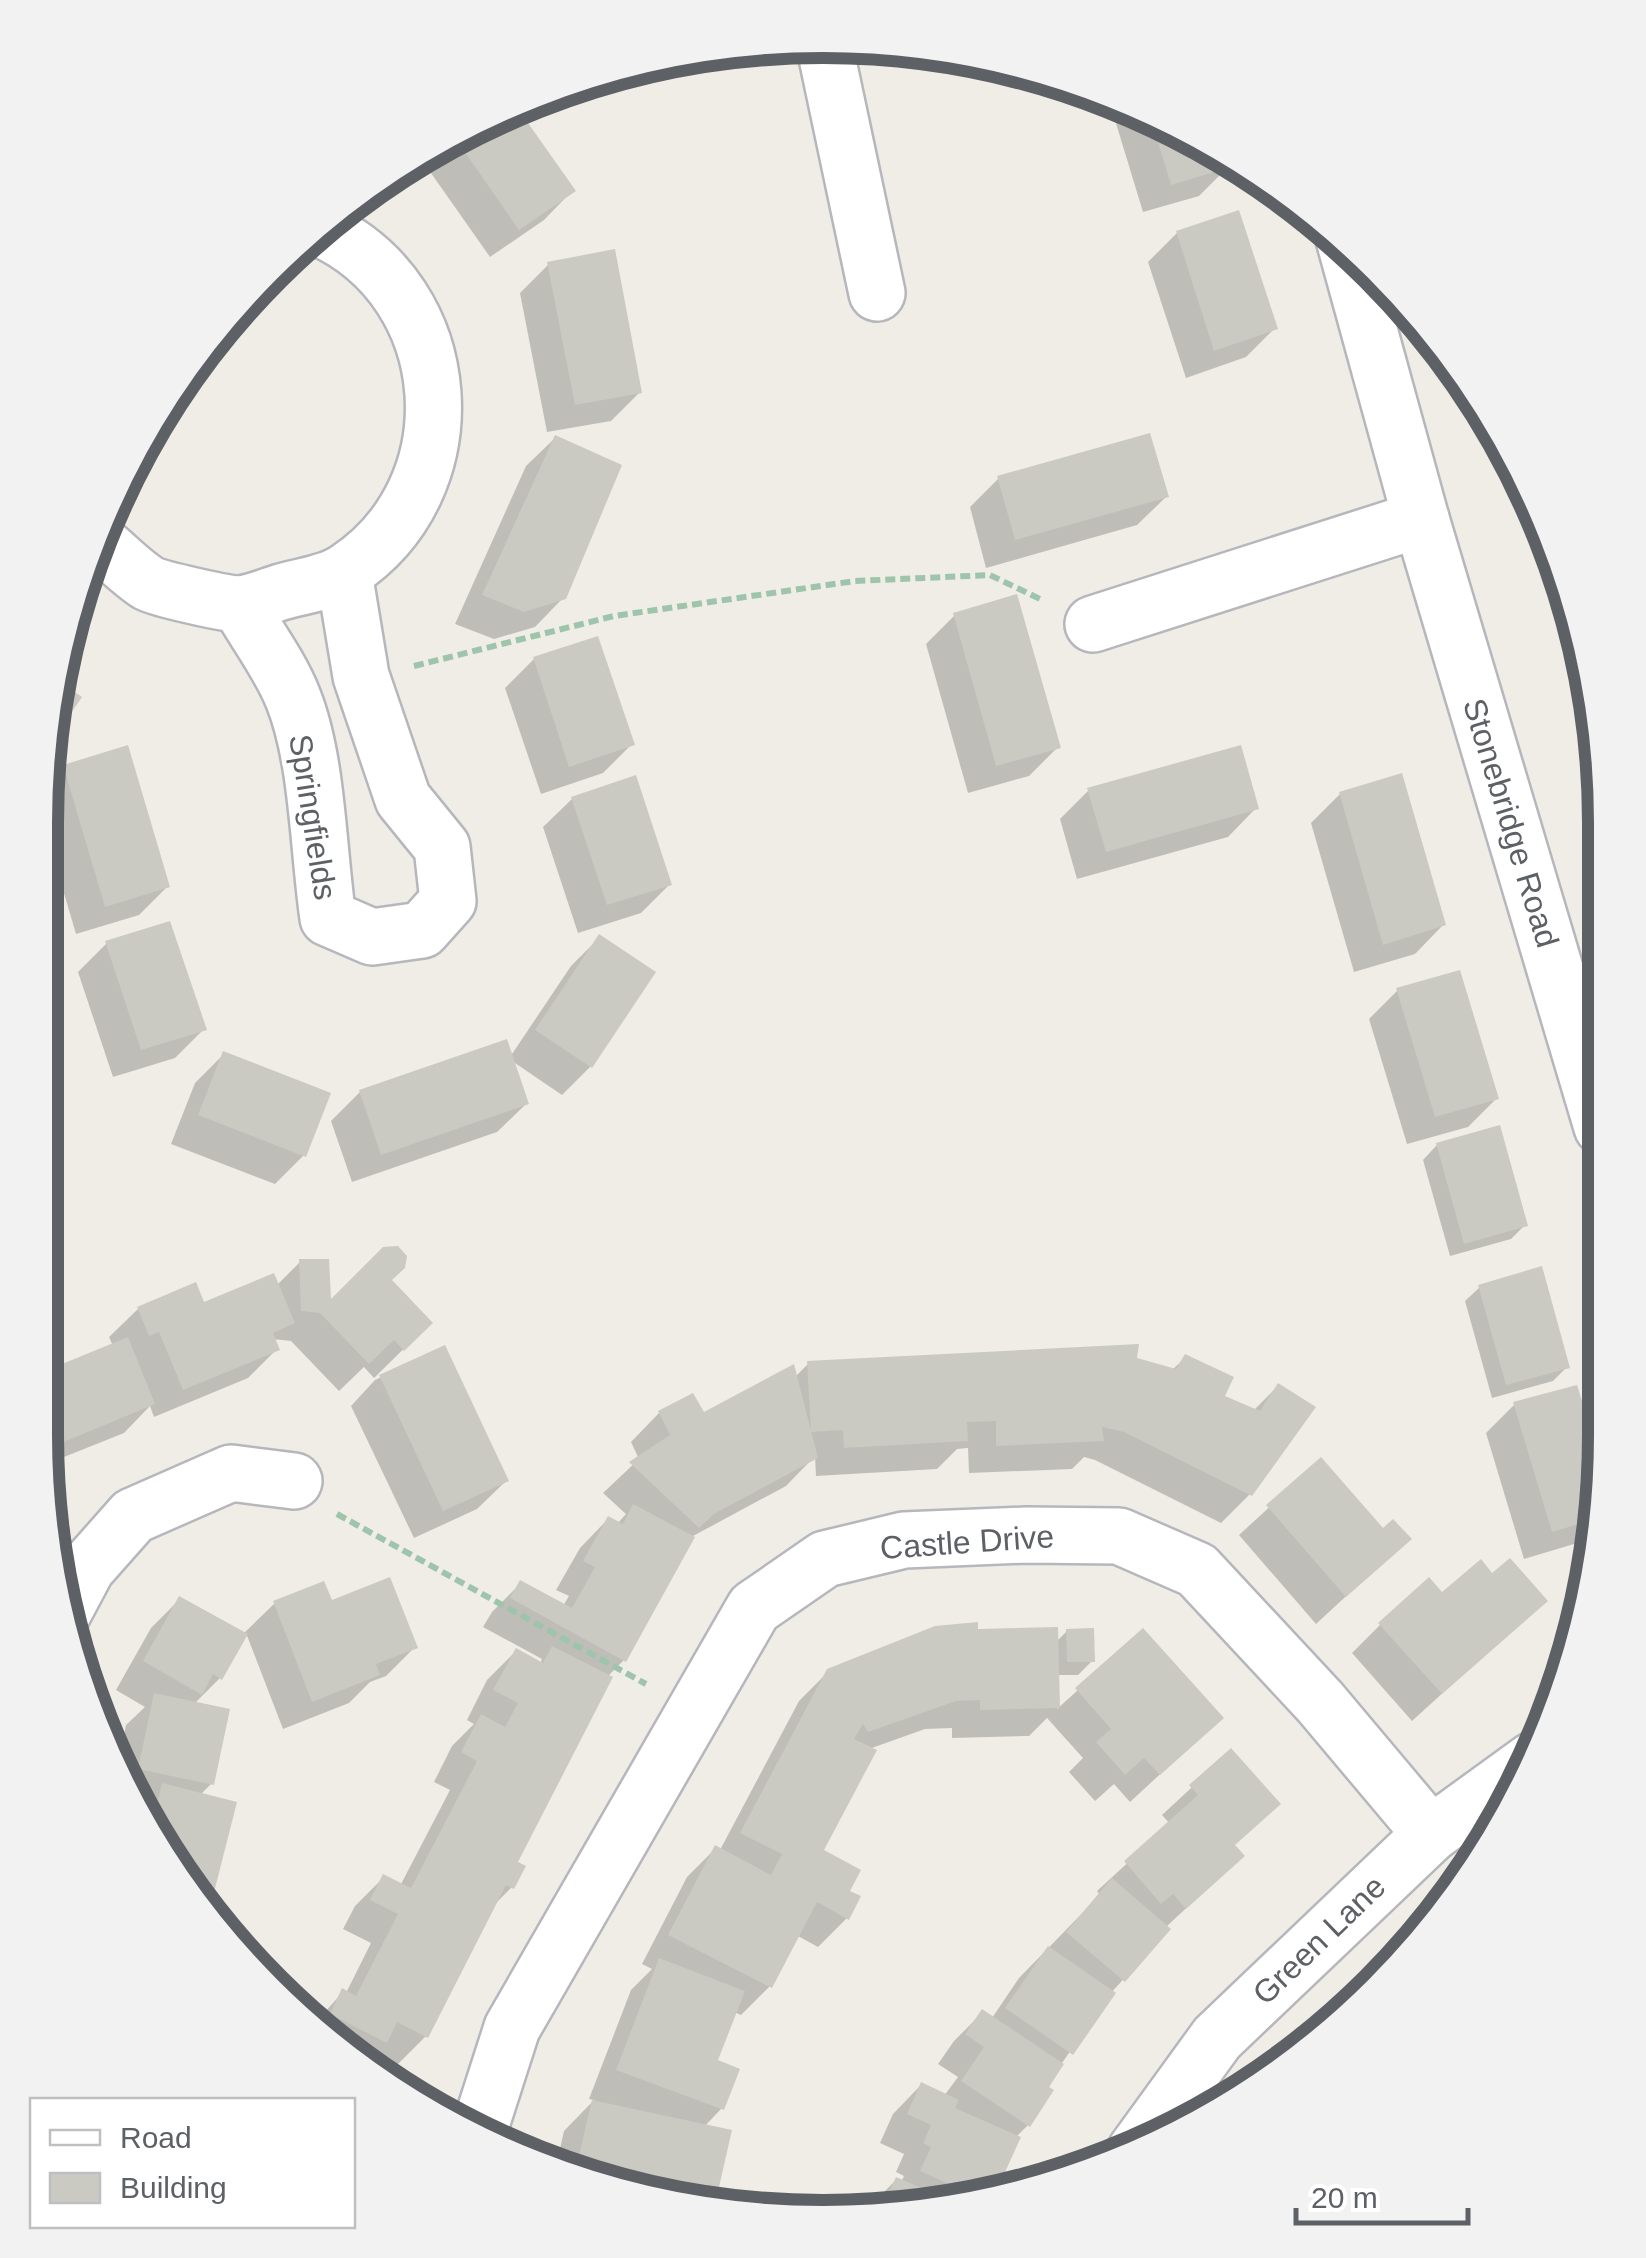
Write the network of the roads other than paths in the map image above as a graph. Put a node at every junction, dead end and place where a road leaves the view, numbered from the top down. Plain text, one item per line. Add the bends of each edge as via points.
1 (827, 58) edge
2 (333, 235) edge
3 (1353, 271) edge
4 (877, 293) dead end
5 (1421, 520) junction
6 (108, 550) edge
7 (344, 574) junction
8 (239, 604) junction
9 (1094, 624) road end
10 (1588, 1080) edge
11 (294, 1481) road end
12 (74, 1593) edge
13 (1508, 1778) edge
14 (1431, 1834) junction
15 (481, 2121) edge
16 (1153, 2126) edge

1 - 4 street
2 - 7 street via 388,278 418,325 434,380 433,436 417,490 386,537
3 - 5 street, Stonebridge Road
5 - 9 street
5 - 10 street, Stonebridge Road
6 - 8 street via 150,584
7 - 8 street
7 - 8 street, Springfields via 361,676 403,800 442,848 448,901 422,930 372,937 328,918 314,781 293,698
11 - 12 street via 231,1473 134,1516 87,1568
13 - 14 street, Green Lane
14 - 15 street, Castle Drive via 1197,1570 1120,1536 904,1540 825,1559 754,1608 512,2028
14 - 16 street, Green Lane via 1216,2038

